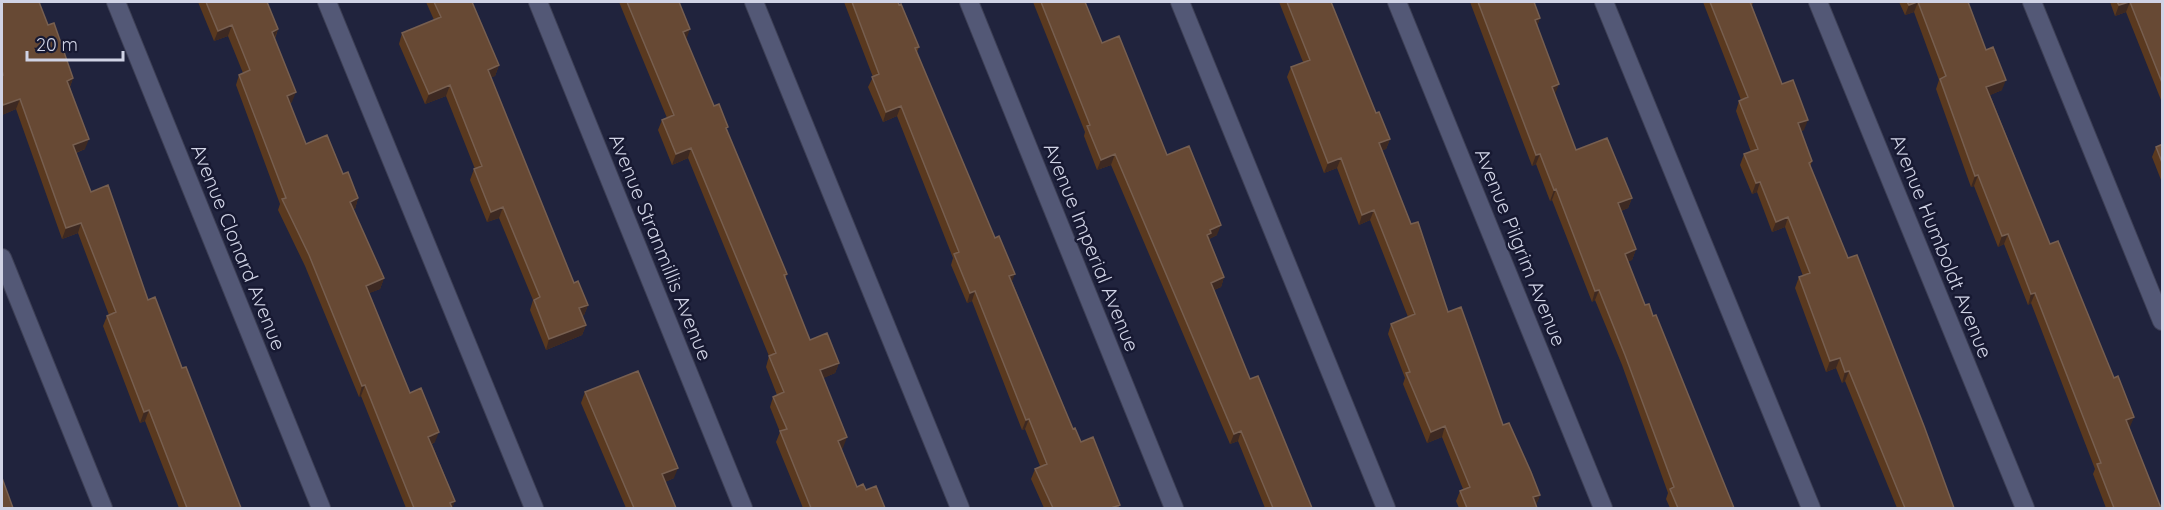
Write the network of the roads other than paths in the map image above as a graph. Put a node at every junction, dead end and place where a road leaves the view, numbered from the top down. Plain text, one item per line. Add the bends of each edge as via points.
1 (116, 2) edge
2 (327, 2) edge
3 (538, 2) edge
4 (754, 2) edge
5 (969, 2) edge
6 (1179, 2) edge
7 (1397, 2) edge
8 (1604, 2) edge
9 (1818, 2) edge
10 (2032, 2) edge
11 (2, 258) edge
12 (2163, 321) edge
13 (103, 508) edge
14 (321, 508) edge
15 (534, 508) edge
16 (743, 508) edge
17 (960, 508) edge
18 (1174, 508) edge
19 (1386, 508) edge
20 (1603, 508) edge
21 (1811, 508) edge
22 (2025, 508) edge

1 - 14 street, Avenue Clonard Avenue
2 - 15 street
3 - 16 street, Avenue Stranmillis Avenue
4 - 17 street
5 - 18 street, Avenue Imperial Avenue
6 - 19 street
7 - 20 street, Avenue Pilgrim Avenue
8 - 21 street
9 - 22 street, Avenue Humboldt Avenue
10 - 12 street
11 - 13 street

